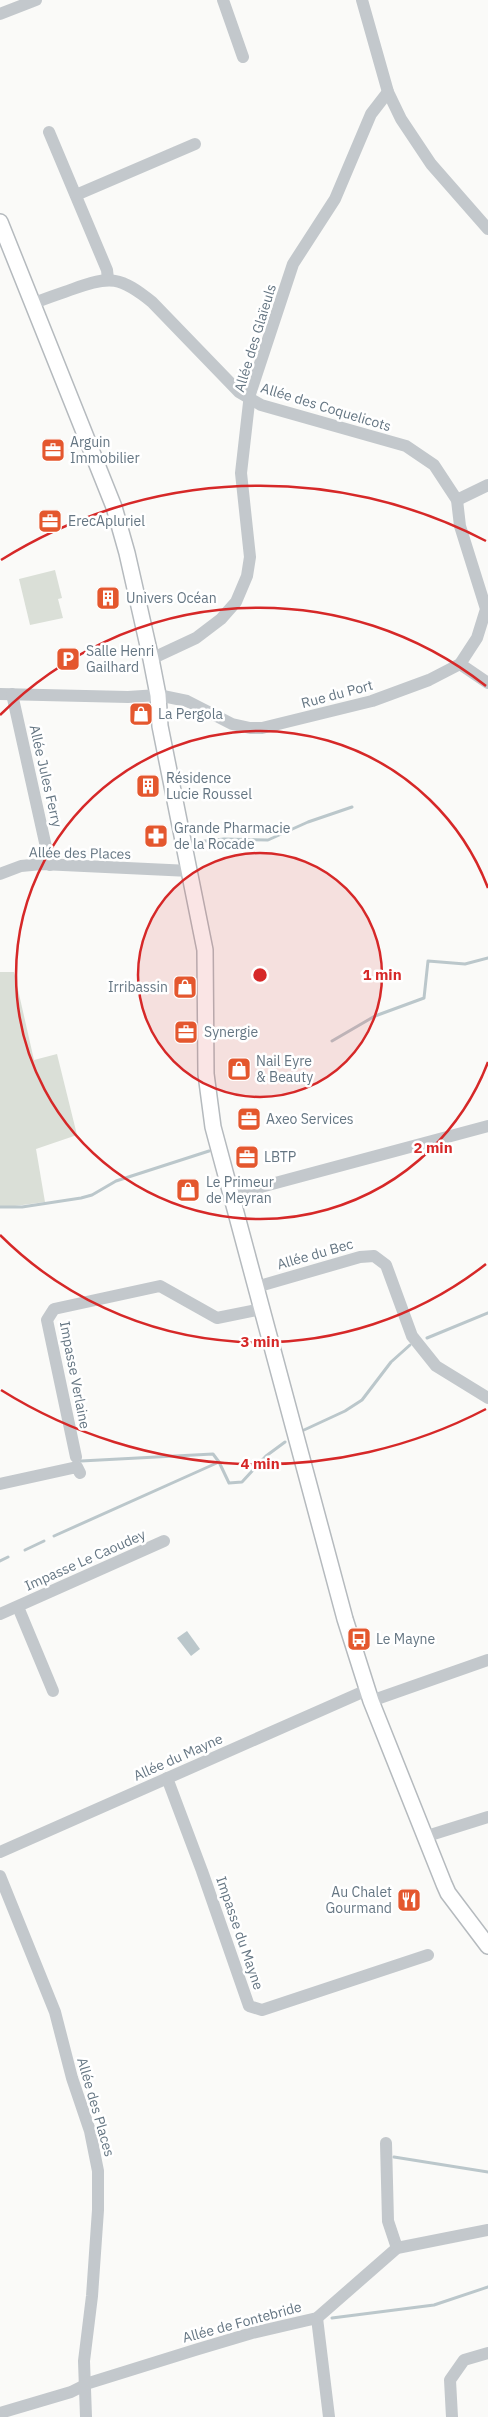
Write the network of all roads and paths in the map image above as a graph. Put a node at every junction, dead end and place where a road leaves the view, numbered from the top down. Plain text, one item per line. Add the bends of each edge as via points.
1 (36, 0) edge
2 (223, 0) edge
3 (362, 0) edge
4 (0, 14) edge
5 (243, 57) dead end
6 (388, 92) junction
7 (49, 132) dead end
8 (195, 144) dead end
9 (76, 195) junction
10 (0, 222) edge
11 (488, 229) edge
12 (108, 279) junction
13 (32, 304) junction
14 (251, 401) junction
15 (488, 485) edge
16 (457, 500) junction
17 (487, 608) edge
18 (151, 659) junction
19 (460, 664) junction
20 (488, 682) edge
21 (6, 694) edge
22 (158, 695) junction
23 (50, 865) junction
24 (190, 871) junction
25 (0, 874) edge
26 (488, 1126) edge
27 (231, 1195) junction
28 (256, 1286) junction
29 (262, 1309) junction
30 (488, 1398) edge
31 (76, 1457) dead end
32 (80, 1472) dead end
33 (0, 1484) edge
34 (164, 1541) dead end
35 (18, 1607) junction
36 (0, 1614) edge
37 (488, 1660) edge
38 (53, 1691) dead end
39 (369, 1696) junction
40 (167, 1778) junction
41 (488, 1817) edge
42 (424, 1837) junction
43 (0, 1852) edge
44 (0, 1876) edge
45 (488, 1946) edge
46 (428, 1955) dead end
47 (387, 2153) dead end
48 (488, 2230) edge
49 (397, 2248) junction
50 (317, 2318) junction
51 (488, 2353) edge
52 (84, 2386) junction
53 (0, 2414) edge
54 (86, 2417) edge
55 (329, 2417) edge
56 (452, 2417) edge

1 - 4 street
2 - 5 street
3 - 6 street
6 - 11 street via 401,119 431,164
6 - 14 street, Allée des Glaïeuls via 371,114 334,199 294,264 250,394
7 - 9 street
8 - 9 street
9 - 12 street
10 - 13 main road
12 - 13 street
12 - 14 street, Allée des Coquelicots via 129,286 152,302
13 - 18 main road via 114,507
14 - 16 street, Allée des Coquelicots via 406,446 434,464
14 - 18 street, Allée des Glaïeuls via 241,474 250,556 247,576 236,602 221,619 196,638
15 - 16 street
16 - 17 street via 460,526
17 - 19 street, Rue du Port via 477,638
18 - 22 main road
19 - 20 street
19 - 22 street, Rue du Port via 429,680 372,701 262,728 232,724 187,701
21 - 22 street, Rue du Port
21 - 23 street, Allée Jules Ferry
22 - 24 main road via 160,726
23 - 24 street, Allée des Places
23 - 25 street, Allée des Places via 21,866
24 - 27 main road via 205,950 208,1096
26 - 27 street
27 - 28 main road
28 - 29 main road
28 - 30 street, Allée du Bec via 360,1256 374,1256 386,1265 412,1336 436,1366
29 - 31 street, Impasse Verlaine via 217,1318 160,1286 54,1309 47,1320
29 - 39 main road via 345,1619
32 - 33 street via 77,1467
34 - 35 street, Impasse Le Caoudey
35 - 36 street, Impasse Le Caoudey
35 - 38 street, Impasse Le Caoudey
37 - 39 street, Allée du Mayne
39 - 40 street, Allée du Mayne
39 - 42 main road
40 - 43 street, Allée du Mayne
40 - 46 street, Impasse du Mayne via 249,2006 262,2010
41 - 42 street
42 - 45 main road via 448,1893
44 - 52 street, Allée des Places via 56,2012 98,2171 98,2210
47 - 49 street via 388,2220
48 - 49 street
49 - 50 street
50 - 52 street, Allée de Fontebride via 252,2333
50 - 55 street, Allée de Fontebride
51 - 56 street via 464,2360 450,2380
52 - 53 street, Allée de Fontebride
52 - 54 street, Allée des Places

